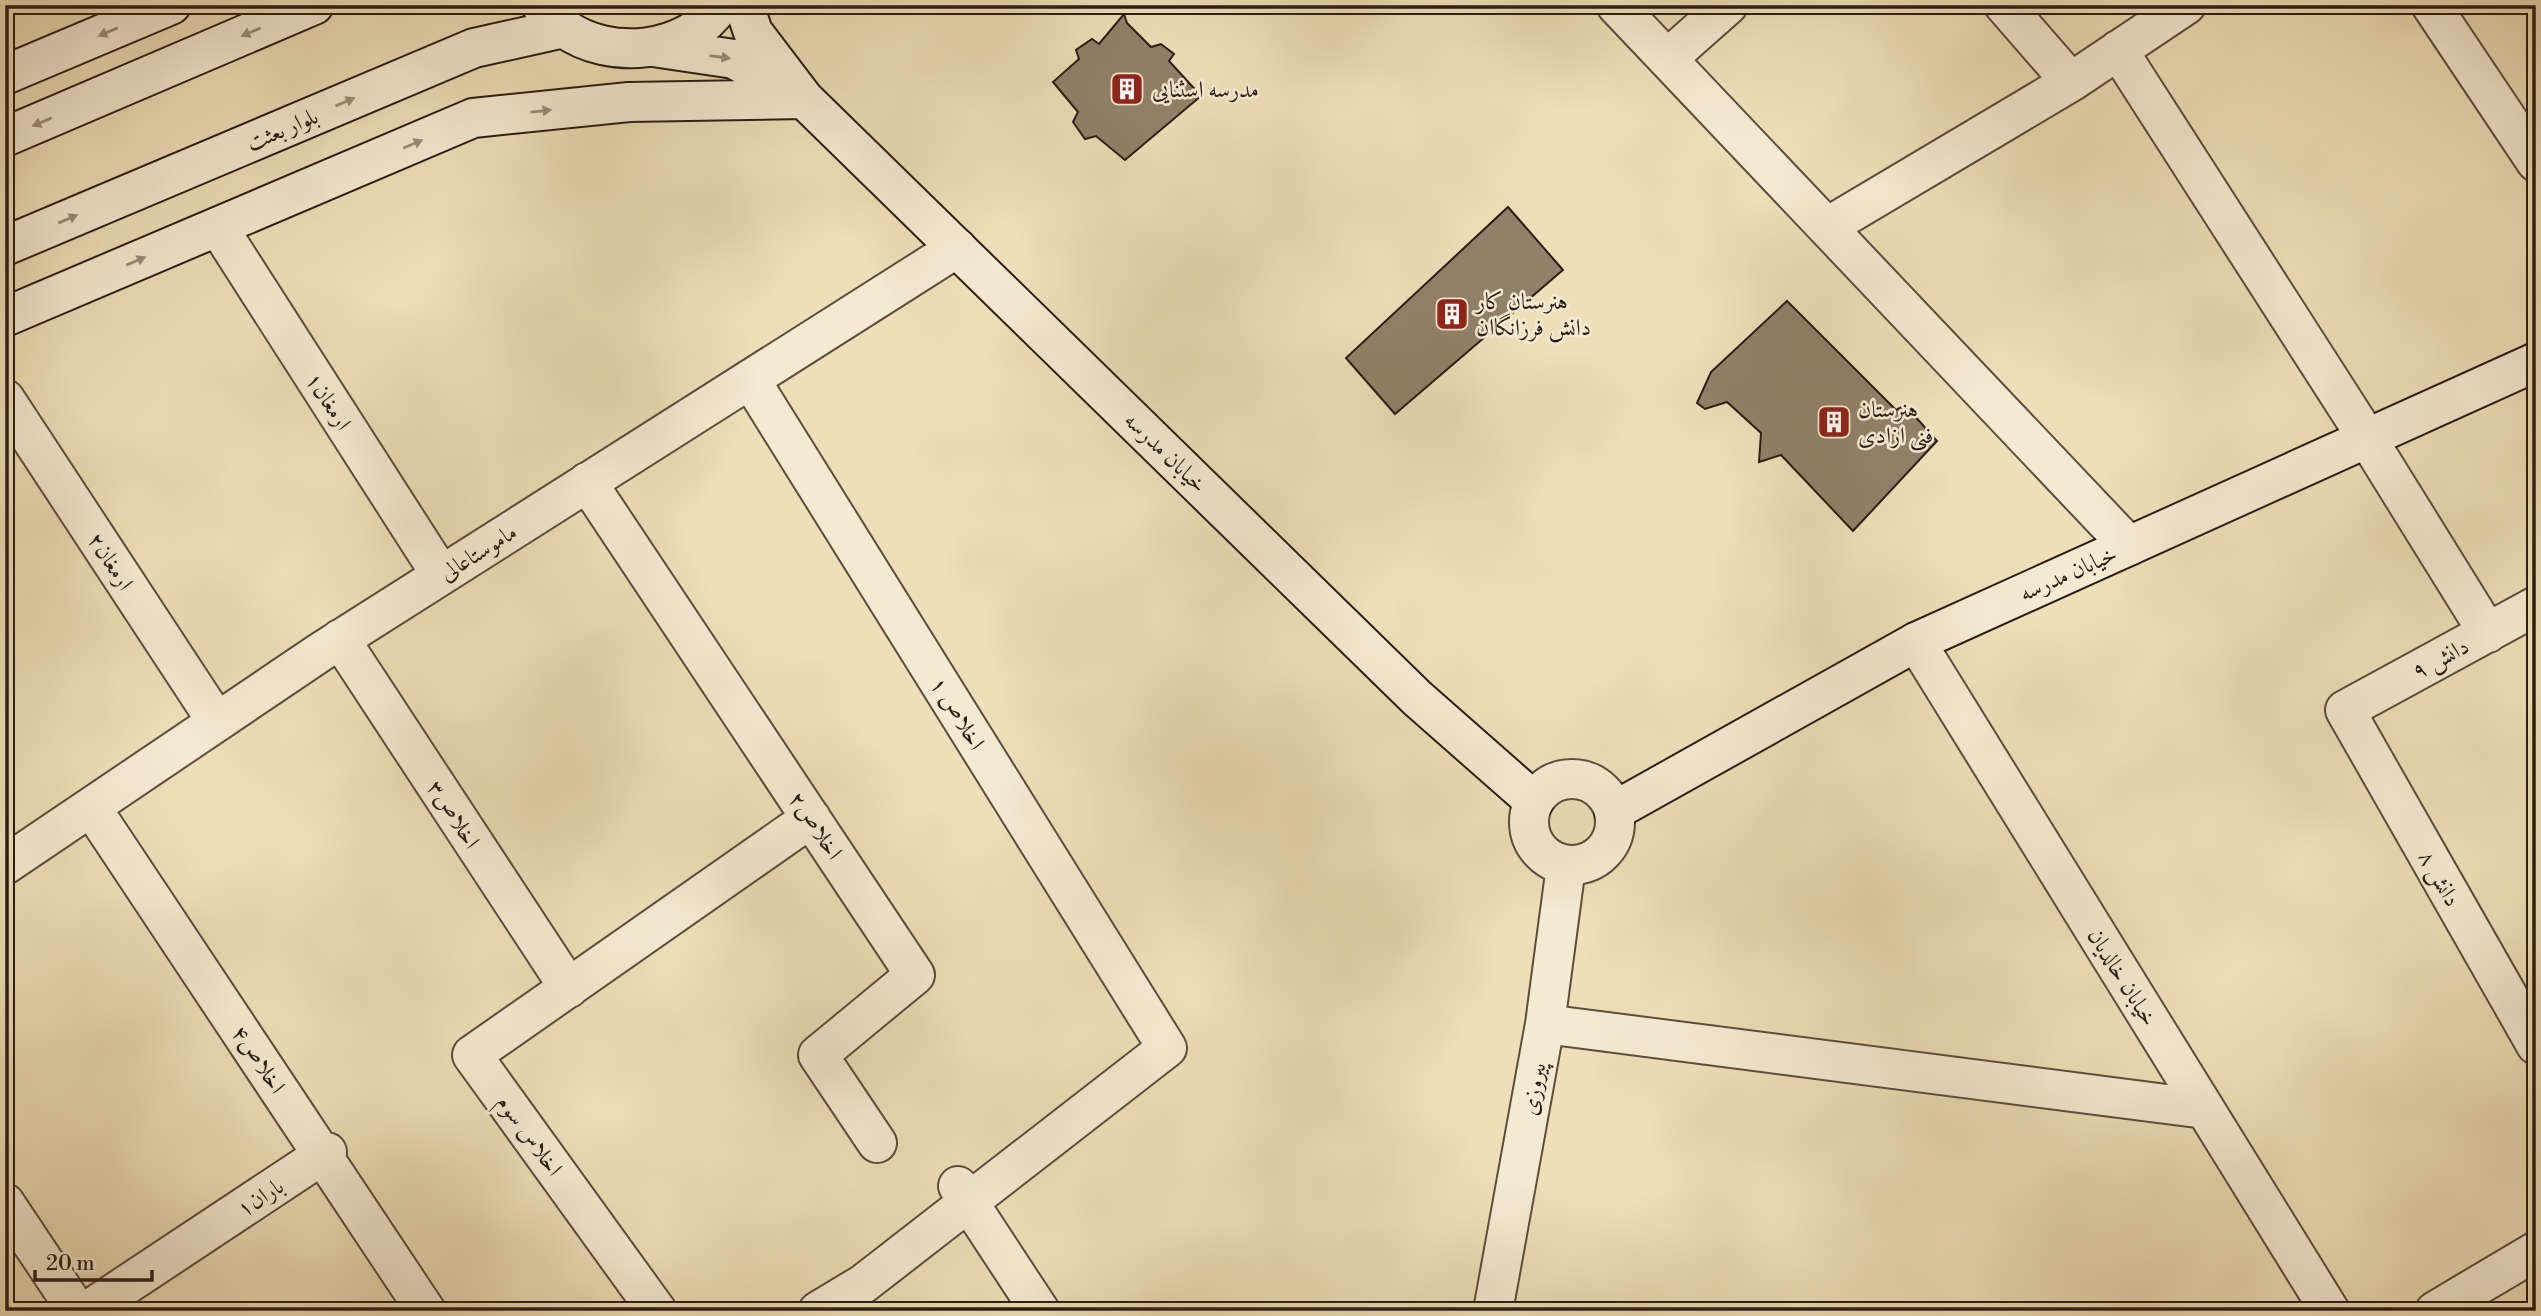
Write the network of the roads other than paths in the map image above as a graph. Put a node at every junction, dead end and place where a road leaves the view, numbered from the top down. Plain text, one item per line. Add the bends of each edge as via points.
1 (171, 5) edge
2 (314, 5) edge
3 (720, 5) edge
4 (744, 5) edge
5 (1616, 5) edge
6 (1728, 5) edge
7 (2004, 5) edge
8 (2186, 5) edge
9 (2431, 5) edge
10 (552, 17) edge
11 (653, 47) junction
12 (2118, 50) junction
13 (1667, 59) junction
14 (5, 75) edge
15 (2071, 82) junction
16 (804, 99) junction
17 (5, 137) edge
18 (2536, 162) edge
19 (218, 227) junction
20 (1827, 227) junction
21 (5, 246) edge
22 (957, 248) junction
23 (5, 317) edge
24 (2536, 362) edge
25 (750, 379) junction
26 (5, 400) edge
27 (2367, 438) junction
28 (587, 482) junction
29 (2129, 546) junction
30 (441, 575) junction
31 (2536, 606) edge
32 (2488, 633) junction
33 (340, 639) junction
34 (1916, 642) junction
35 (2345, 710) joint
36 (217, 722) junction
37 (1534, 801) junction
38 (91, 807) junction
39 (1614, 811) junction
40 (811, 818) junction
41 (5, 865) edge
42 (1566, 866) junction
43 (569, 988) junction
44 (1545, 1024) junction
45 (2536, 1045) edge
46 (2205, 1109) junction
47 (877, 1143) dead end
48 (325, 1154) junction
49 (963, 1195) junction
50 (5, 1203) edge
51 (2536, 1251) edge
52 (77, 1311) edge
53 (87, 1311) edge
54 (426, 1311) edge
55 (657, 1311) edge
56 (818, 1311) edge
57 (1040, 1311) edge
58 (1493, 1311) edge
59 (2330, 1311) edge
60 (2435, 1311) edge

1 -> 14 street
2 -> 17 street
3 - 11 street via 687,35
4 - 16 street via 753,32
5 - 13 street
6 - 13 street
7 - 15 street
8 - 12 street
9 - 18 street
10 - 11 street via 591,43 622,49
21 -> 10 street, بلوار بعثت
11 -> 16 street via 734,59
12 - 15 street
12 - 27 street
13 - 20 street
15 - 20 street
19 -> 16 street via 473,118 629,102
16 - 22 street, خیابان مدرسه
23 -> 19 street
19 - 30 street, ارمغان۱
20 - 29 street
22 - 25 street, ماموستاعالی
22 - 37 street, خیابان مدرسه via 1418,698
24 - 27 street, خیابان مدرسه
25 - 28 street, ماموستاعالی
25 - 49 street, اخلاص ۱ via 1167,1048
26 - 36 street, ارمغان۲
27 - 29 street, خیابان مدرسه
27 - 32 street
28 - 30 street, ماموستاعالی
28 - 40 street, اخلاص۲
29 - 34 street, خیابان مدرسه
30 - 33 street, ماموستاعالی
31 - 32 street, دانش ۹
32 - 35 street, دانش ۹
33 - 36 street, ماموستاعالی
33 - 43 street, اخلاص۳
34 - 39 street, خیابان مدرسه
34 - 46 street, خیابان خالدیان
35 - 45 street, دانش ۸
36 - 38 street, ماموستاعالی
37 - 39 street via 1542,790 1569,778 1597,786
37 - 42 street via 1528,828 1533,841 1541,853
38 - 41 street, ماموستاعالی
38 - 48 street, اخلاص۴
39 - 42 street via 1616,825 1604,852 1593,861
40 - 43 street
40 - 47 street, اخلاص۲ via 915,975 818,1055
42 - 44 street, پیروزی
43 - 55 street, اخلاس سوم via 472,1055
44 - 46 street
44 - 58 street, پیروزی
46 - 59 street, خیابان خالدیان
48 - 53 street, باران۱
48 - 54 street, اخلاص۴
49 - 56 street via 863,1284
49 - 57 street
50 - 52 street
51 - 60 street

